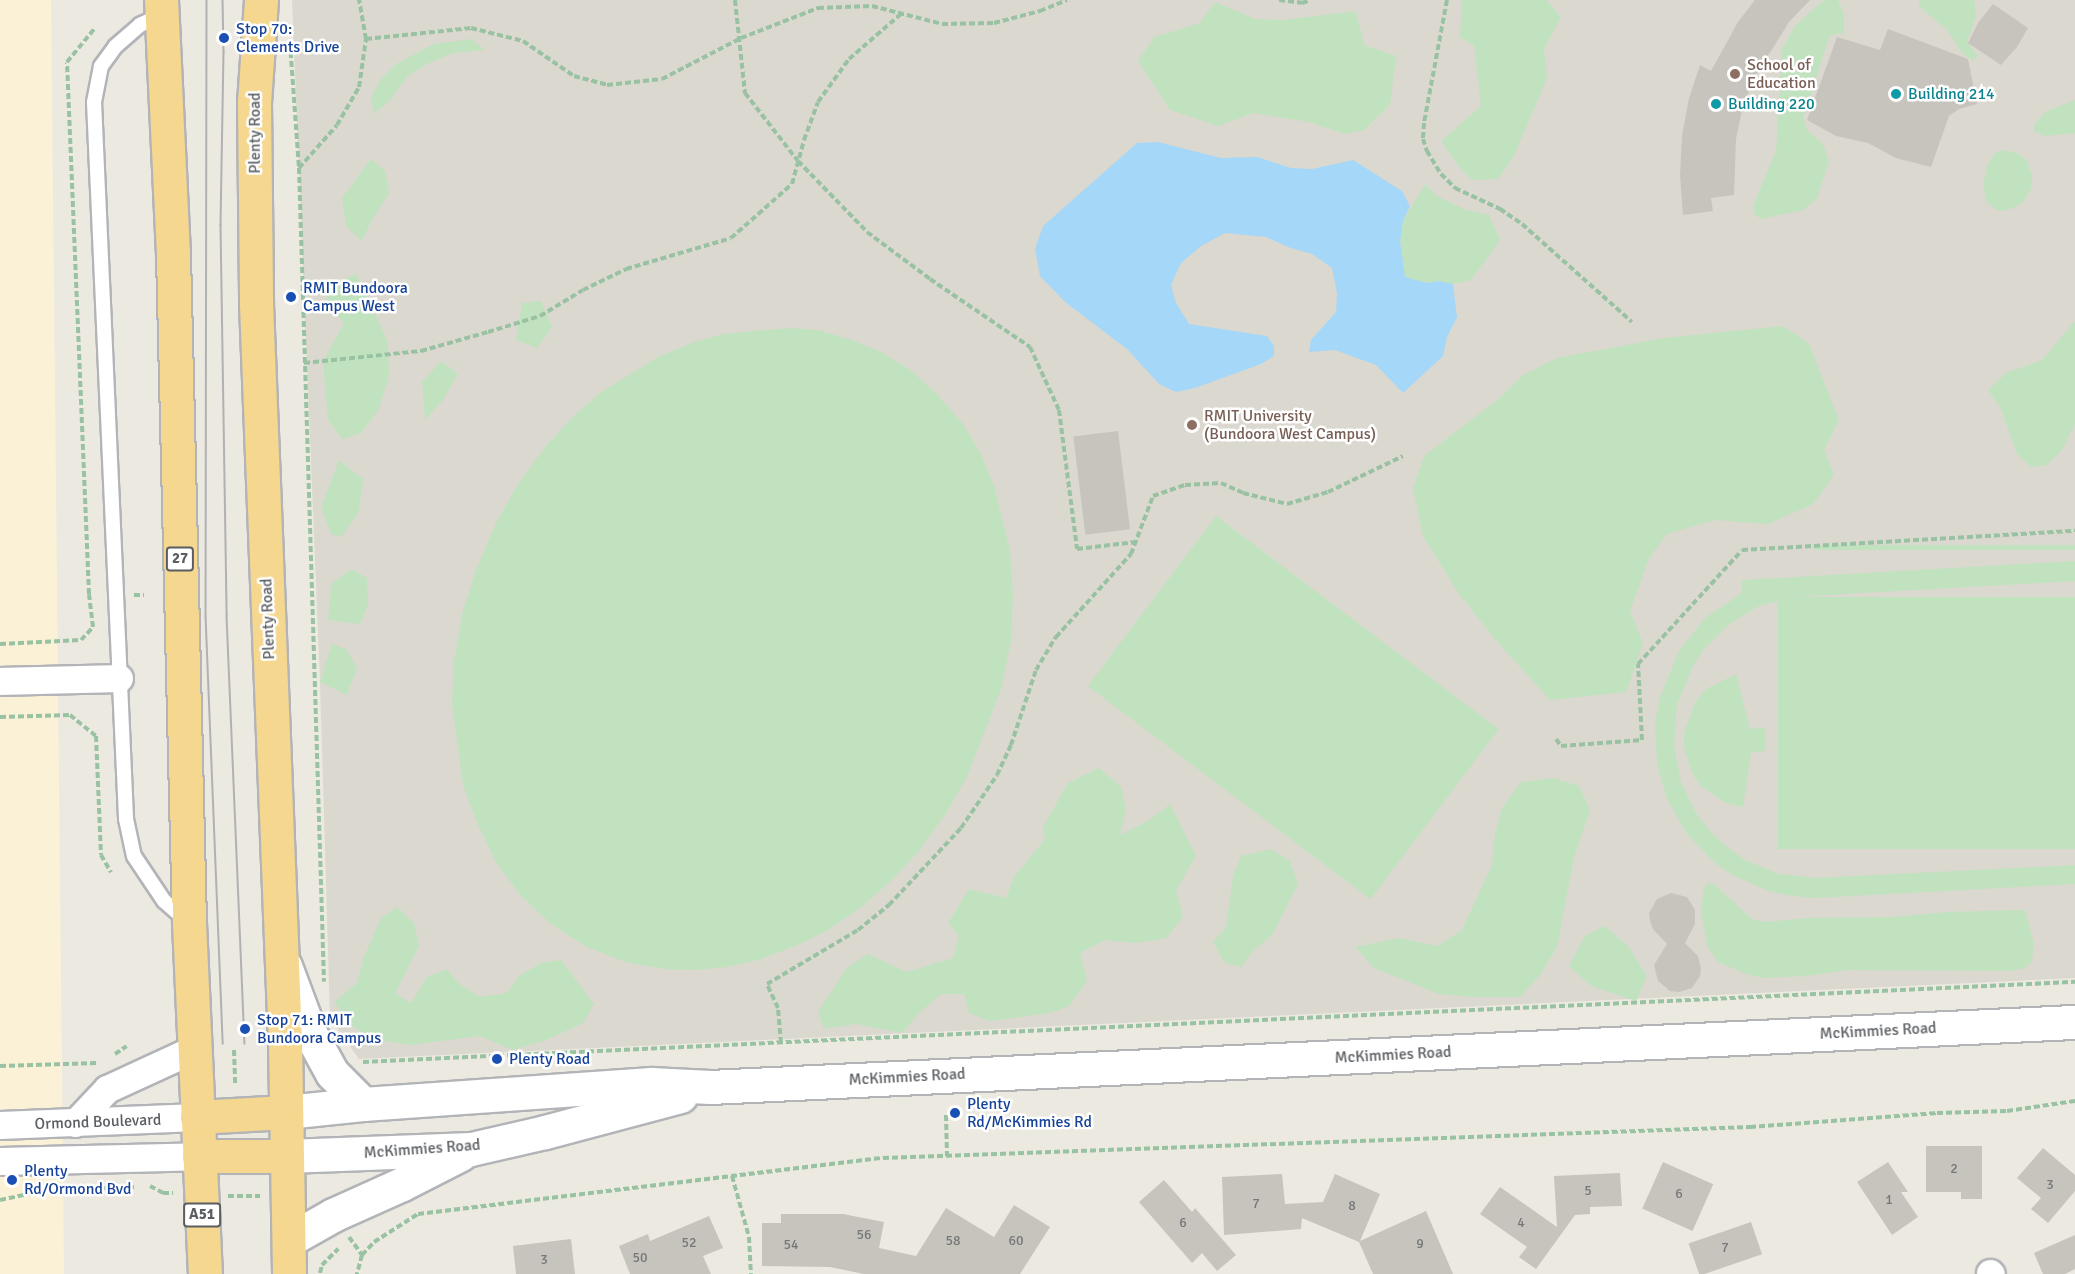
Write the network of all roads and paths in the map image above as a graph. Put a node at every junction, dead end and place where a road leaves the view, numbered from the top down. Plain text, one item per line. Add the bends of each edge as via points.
1 (261, 0) edge
2 (359, 0) edge
3 (735, 0) edge
4 (1067, 0) edge
5 (1279, 0) edge
6 (1311, 0) edge
7 (1447, 0) edge
8 (162, 7) edge
9 (901, 14) junction
10 (95, 28) dead end
11 (741, 38) junction
12 (366, 39) junction
13 (290, 41) dead end
14 (798, 161) junction
15 (298, 168) junction
16 (1632, 322) dead end
17 (304, 363) junction
18 (1403, 456) dead end
19 (2075, 531) edge
20 (1136, 543) junction
21 (0, 644) edge
22 (119, 678) junction
23 (0, 681) edge
24 (0, 717) edge
25 (1556, 739) dead end
26 (111, 872) dead end
27 (189, 923) junction
28 (281, 955) junction
29 (2075, 982) edge
30 (324, 985) dead end
31 (2075, 1022) edge
32 (781, 1043) junction
33 (127, 1046) dead end
34 (194, 1049) junction
35 (234, 1050) dead end
36 (111, 1057) dead end
37 (104, 1062) dead end
38 (0, 1066) edge
39 (340, 1067) junction
40 (235, 1086) dead end
41 (710, 1087) junction
42 (2075, 1101) edge
43 (363, 1104) junction
44 (286, 1112) junction
45 (946, 1115) dead end
46 (197, 1117) junction
47 (75, 1124) junction
48 (0, 1125) edge
49 (471, 1149) junction
50 (199, 1156) junction
51 (287, 1156) junction
52 (947, 1156) junction
53 (0, 1161) edge
54 (732, 1176) junction
55 (342, 1227) junction
56 (289, 1240) junction
57 (362, 1255) junction
58 (205, 1274) edge
59 (289, 1274) edge
60 (319, 1274) edge
61 (357, 1274) edge
62 (751, 1274) edge

1 - 28 highway, Plenty Road via 254,104 256,304
2 - 12 path
3 - 11 path
4 - 9 path via 994,23 942,24
5 - 6 path
7 - 16 path via 1425,123 1423,139 1427,151 1455,188 1522,224
8 - 22 lane via 115,46 101,66 94,102
8 - 27 highway, 27 via 173,254
9 - 11 path via 872,6 818,8
9 - 14 path via 849,59 818,102
10 - 21 path via 67,62 93,627 81,640
11 - 12 path via 662,79 608,85 574,76 523,41 471,28
11 - 14 path via 745,93
12 - 15 path via 359,87 337,125
13 - 15 path
14 - 17 path via 792,184 731,238 626,269 540,316 488,332 421,351
14 - 20 path via 867,232 1030,347 1059,410 1077,549
15 - 17 path
17 - 30 path
18 - 20 path via 1328,492 1287,504 1221,483 1185,485 1153,496
19 - 25 path via 1742,550 1638,664 1642,740 1561,746
20 - 32 path via 1131,554 1056,637 1035,670 1007,755 961,828 919,875 866,924 767,984 778,1008
22 - 23 street
22 - 27 lane via 126,819 134,856 164,901
24 - 26 path via 70,715 96,736 101,855
27 - 34 highway, 27
28 - 39 main road via 310,1033
28 - 44 highway, Plenty Road
29 - 32 path
31 - 41 main road, McKimmies Road
32 - 39 path via 369,1062
33 - 36 path
34 - 46 highway, 27
34 - 47 street via 107,1089
35 - 40 path
37 - 38 path
39 - 43 main road
41 - 43 main road, McKimmies Road via 651,1084
41 - 49 main road, McKimmies Road
42 - 52 path via 2007,1111 1750,1127
43 - 44 main road, McKimmies Road
44 - 46 highway, McKimmies Road
44 - 51 highway, Plenty Road
45 - 52 path
46 - 47 street, Ormond Boulevard
46 - 50 highway, 27
47 - 48 street, Ormond Boulevard
49 - 51 main road, McKimmies Road
49 - 55 main road via 402,1184
50 - 51 highway, McKimmies Road
50 - 53 street
50 - 58 highway, A51
51 - 56 highway, Plenty Road
52 - 54 path via 883,1158
54 - 57 path via 418,1214 374,1242
54 - 62 path via 749,1237
55 - 56 main road
55 - 57 path
55 - 60 path via 334,1251
56 - 59 highway, Plenty Road
57 - 61 path

